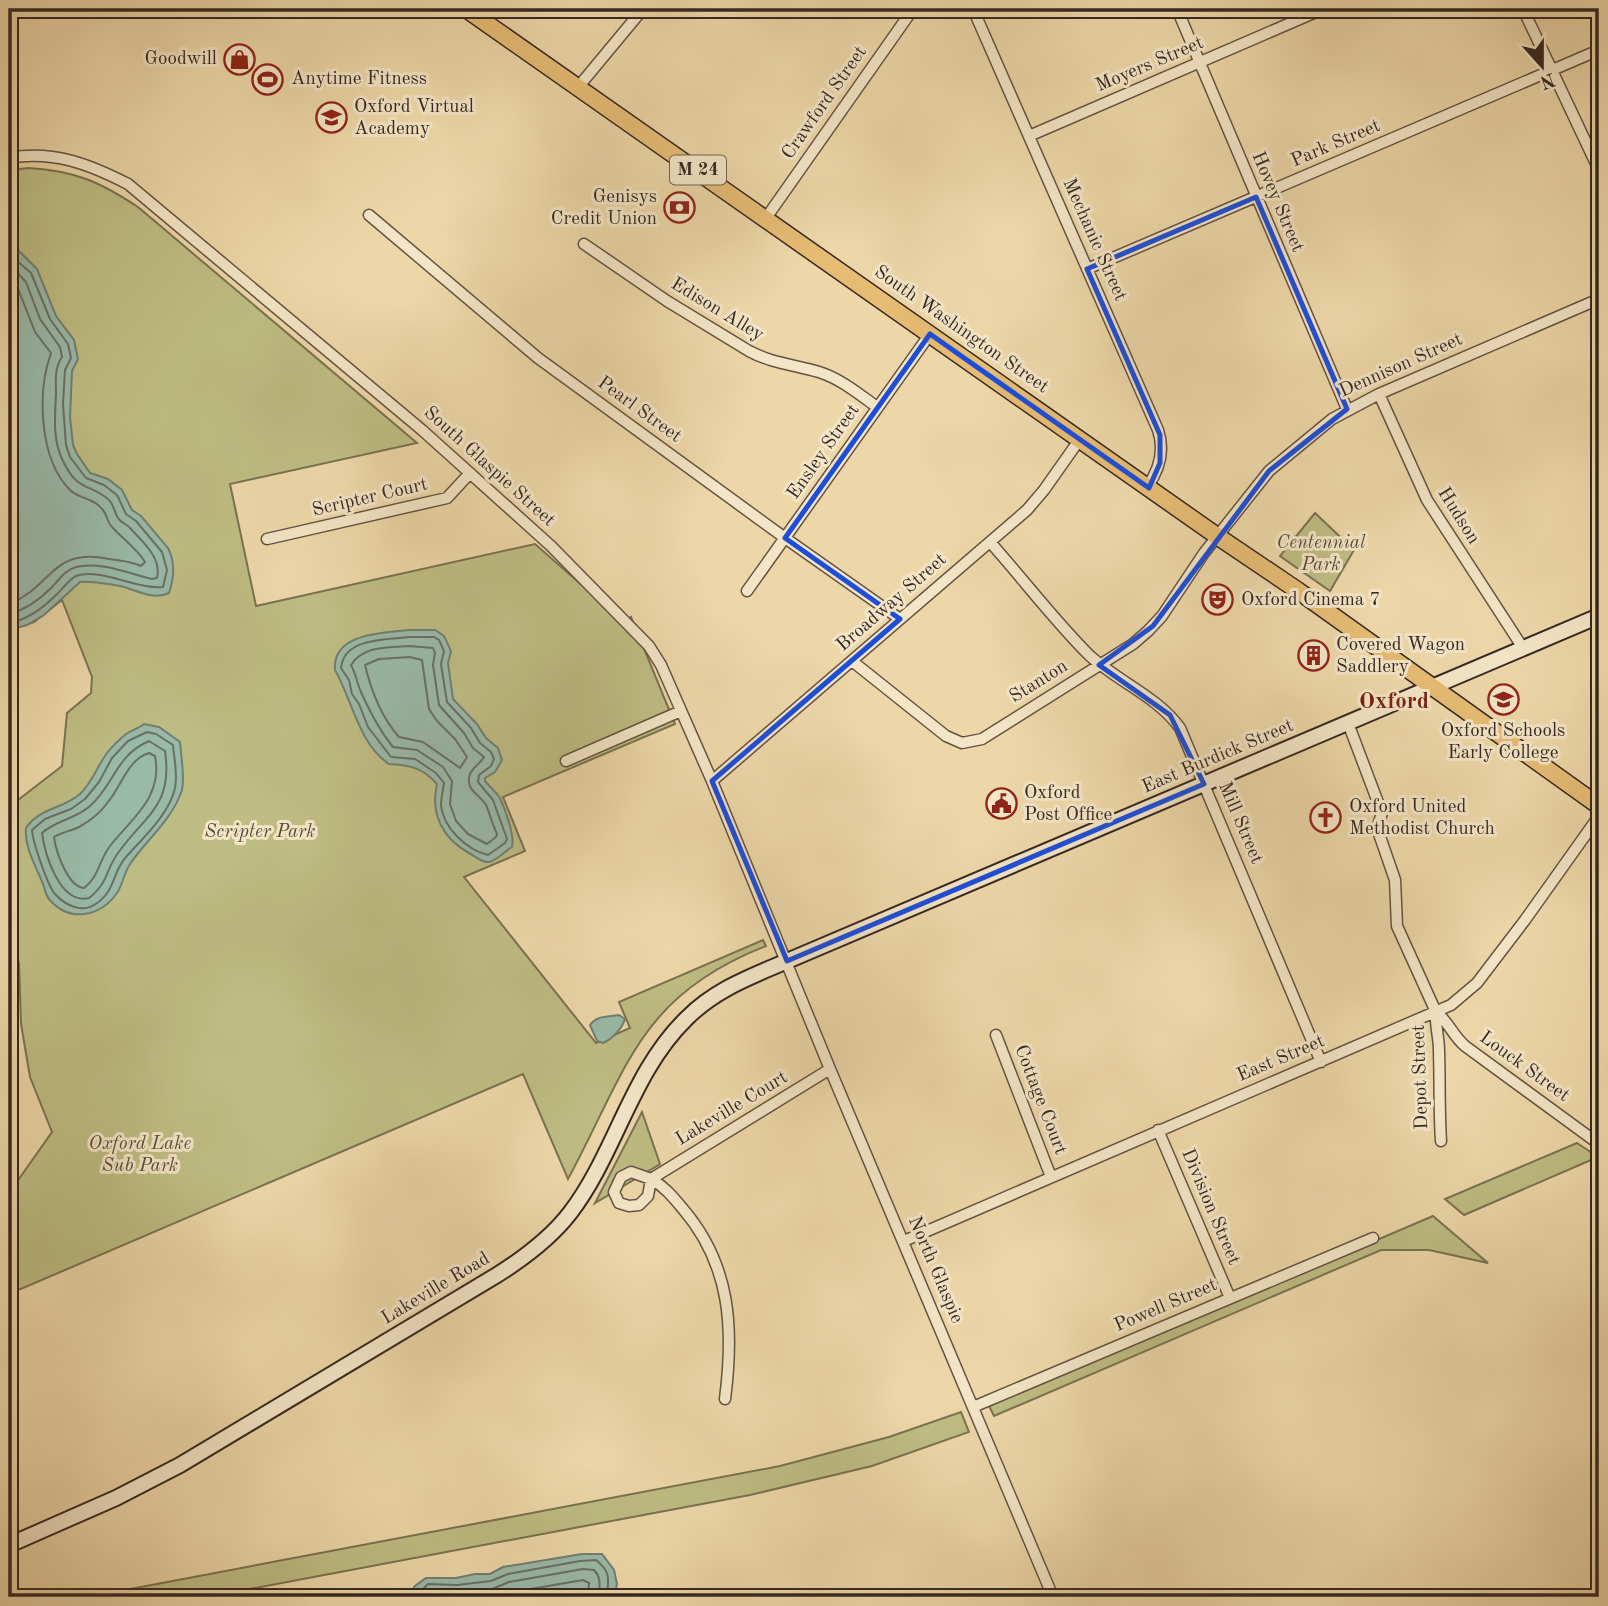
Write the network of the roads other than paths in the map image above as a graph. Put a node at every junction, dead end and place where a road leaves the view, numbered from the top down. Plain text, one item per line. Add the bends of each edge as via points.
1 (467, 9) edge
2 (643, 9) edge
3 (913, 9) edge
4 (973, 9) edge
5 (1177, 9) edge
6 (1323, 9) edge
7 (1523, 9) edge
8 (1599, 50) edge
9 (1199, 62) junction
10 (1552, 71) junction
11 (579, 86) junction
12 (1029, 136) junction
13 (9, 158) edge
14 (1599, 170) edge
15 (1256, 197) junction
16 (369, 215) dead end
17 (766, 218) junction
18 (584, 244) dead end
19 (1087, 269) junction
20 (1599, 299) edge
21 (930, 334) junction
22 (1379, 394) junction
23 (877, 407) junction
24 (1347, 409) junction
25 (1080, 439) junction
26 (470, 473) junction
27 (1147, 487) junction
28 (1217, 536) junction
29 (785, 538) junction
30 (267, 539) dead end
31 (990, 542) junction
32 (747, 591) dead end
33 (1599, 616) edge
34 (900, 619) junction
35 (1523, 648) junction
36 (852, 660) junction
37 (1101, 664) junction
38 (1432, 687) junction
39 (681, 711) junction
40 (1348, 723) junction
41 (566, 761) dead end
42 (712, 780) junction
43 (1204, 784) junction
44 (1599, 806) edge
45 (1599, 816) edge
46 (787, 961) junction
47 (1436, 1012) junction
48 (996, 1035) dead end
49 (1321, 1062) junction
50 (830, 1069) junction
51 (1158, 1130) junction
52 (1441, 1142) dead end
53 (1599, 1142) edge
54 (1052, 1177) junction
55 (1373, 1238) dead end
56 (904, 1241) junction
57 (1230, 1298) junction
58 (725, 1399) dead end
59 (973, 1407) junction
60 (9, 1545) edge
61 (1052, 1594) edge

1 - 11 main road, South Washington Street / M 24
2 - 11 street
3 - 17 street, Crawford Street
4 - 12 street, Mechanic Street
5 - 9 street, Hovey Street
6 - 9 street, Moyers Street
7 - 10 street
8 - 10 street, Park Street
9 - 12 street, Moyers Street
9 - 15 street, Hovey Street
10 - 14 street
10 - 15 street, Park Street
11 - 17 main road, South Washington Street / M 24
12 - 19 street, Mechanic Street
13 - 26 street, South Glaspie Street via 62,157 128,184
15 - 19 street, Park Street
15 - 24 street, Hovey Street
16 - 29 street, Pearl Street via 528,350
17 - 21 main road, South Washington Street / M 24
18 - 23 street, Edison Alley via 749,351 822,373
19 - 27 street, Mechanic Street via 1160,435 1160,463
20 - 22 street, Dennison Street
21 - 23 street, Ensley Street
21 - 25 main road, South Washington Street / M 24
22 - 24 street, Dennison Street
22 - 35 street, Hudson via 1426,500
23 - 29 street, Ensley Street
24 - 28 street, Dennison Street via 1276,464
25 - 27 main road, South Washington Street / M 24
25 - 31 street, Broadway Street via 1037,499
26 - 30 street, Scripter Court via 447,498
26 - 39 street, South Glaspie Street via 551,546 649,646
27 - 28 main road, South Washington Street / M 24
28 - 37 street, Stanton via 1153,626
28 - 38 main road, South Washington Street / M 24
29 - 32 street, Ensley Street
29 - 34 street, Pearl Street
31 - 34 street, Broadway Street
31 - 37 street, Mill Street
33 - 35 main road, East Burdick Street
34 - 36 street, Broadway Street
35 - 38 main road, East Burdick Street
36 - 37 street, Stanton via 940,733 966,743 987,736
36 - 42 street, Broadway Street
37 - 43 street, Mill Street via 1170,715
38 - 40 main road, East Burdick Street
38 - 44 main road, M 24
39 - 41 street
39 - 42 street, South Glaspie Street
40 - 43 main road, East Burdick Street
40 - 47 street via 1382,813 1377,828 1395,880 1397,926
42 - 46 street, South Glaspie Street
43 - 46 main road, East Burdick Street
43 - 49 street, Mill Street
45 - 47 street, East Street via 1476,983 1463,997
46 - 50 street, North Glaspie
46 - 60 main road, Lakeville Road via 720,992 670,1036 582,1196 533,1251 180,1465
47 - 49 street, East Street
47 - 52 street, Depot Street
47 - 53 street, Louck Street via 1465,1046
48 - 54 street, Cottage Court
49 - 51 street, East Street
50 - 56 street, North Glaspie
50 - 58 street, Lakeville Court via 651,1179 664,1186 691,1218 719,1271 730,1322
51 - 54 street, East Street
51 - 57 street, Division Street
54 - 56 street, East Street
55 - 57 street, Powell Street
56 - 59 street, North Glaspie
57 - 59 street, Powell Street
59 - 61 street, North Glaspie

